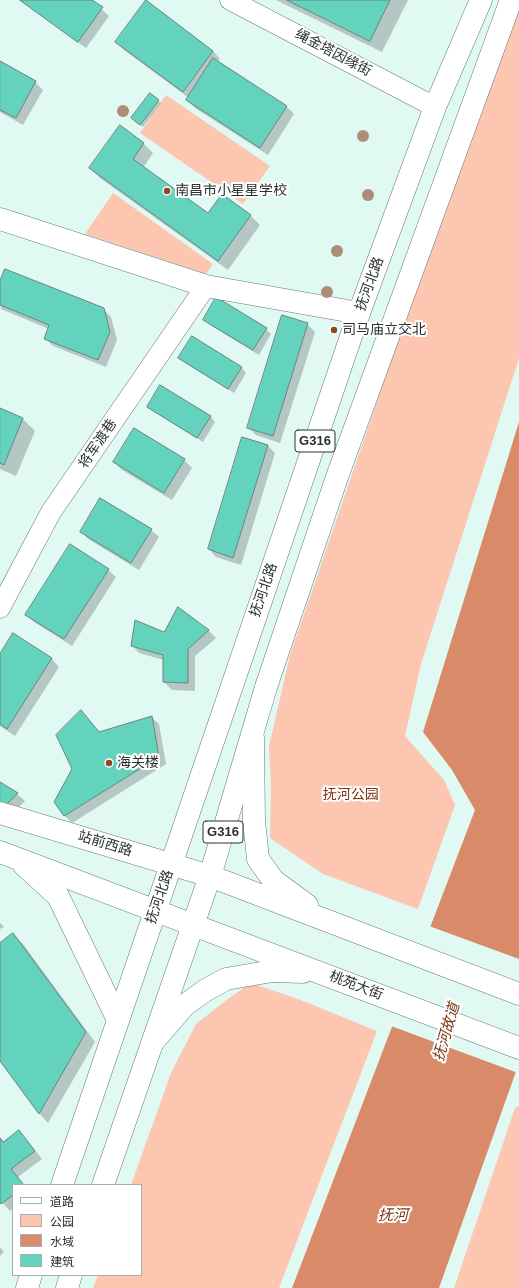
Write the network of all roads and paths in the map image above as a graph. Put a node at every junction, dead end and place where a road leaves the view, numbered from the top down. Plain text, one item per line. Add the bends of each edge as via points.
1 (232, 0) edge
2 (481, 0) edge
3 (511, 0) edge
4 (435, 107) junction
5 (0, 219) edge
6 (206, 286) junction
7 (359, 313) junction
8 (0, 608) edge
9 (253, 730) junction
10 (0, 813) edge
11 (8, 854) edge
12 (171, 864) junction
13 (210, 876) junction
14 (155, 909) junction
15 (329, 921) junction
16 (194, 924) junction
17 (320, 972) junction
18 (519, 994) edge
19 (118, 1020) junction
20 (152, 1043) junction
21 (519, 1048) edge
22 (62, 1184) edge
23 (103, 1184) edge
24 (31, 1276) edge
25 (71, 1276) edge
26 (27, 1288) edge
27 (67, 1288) edge

1 - 4 street
2 - 4 main road, 抚河北路 / G316
3 - 9 main road, G316 via 337,476
4 - 7 main road, 抚河北路 / G316
5 - 6 main road
6 - 7 main road
6 - 8 street, 将军渡巷 via 51,512
7 - 12 main road, 抚河北路 / G316
9 - 13 main road, G316
9 - 15 main road via 254,821 258,859 273,880
10 - 12 main road, 站前西路
11 - 14 main road
11 - 19 main road via 58,896
12 - 13 main road, 站前西路
12 - 14 main road, 抚河北路 / G316
13 - 15 main road
13 - 16 main road, G316
14 - 16 main road
14 - 19 main road, 抚河北路 / G316
15 - 18 main road
16 - 17 main road, 桃苑大街
16 - 20 main road, G316
17 - 20 main road via 272,970 226,979 185,1005
17 - 21 main road, 桃苑大街
19 - 22 main road, 抚河北路 / G316
20 - 23 main road, G316
24 - 26 main road
25 - 27 main road

